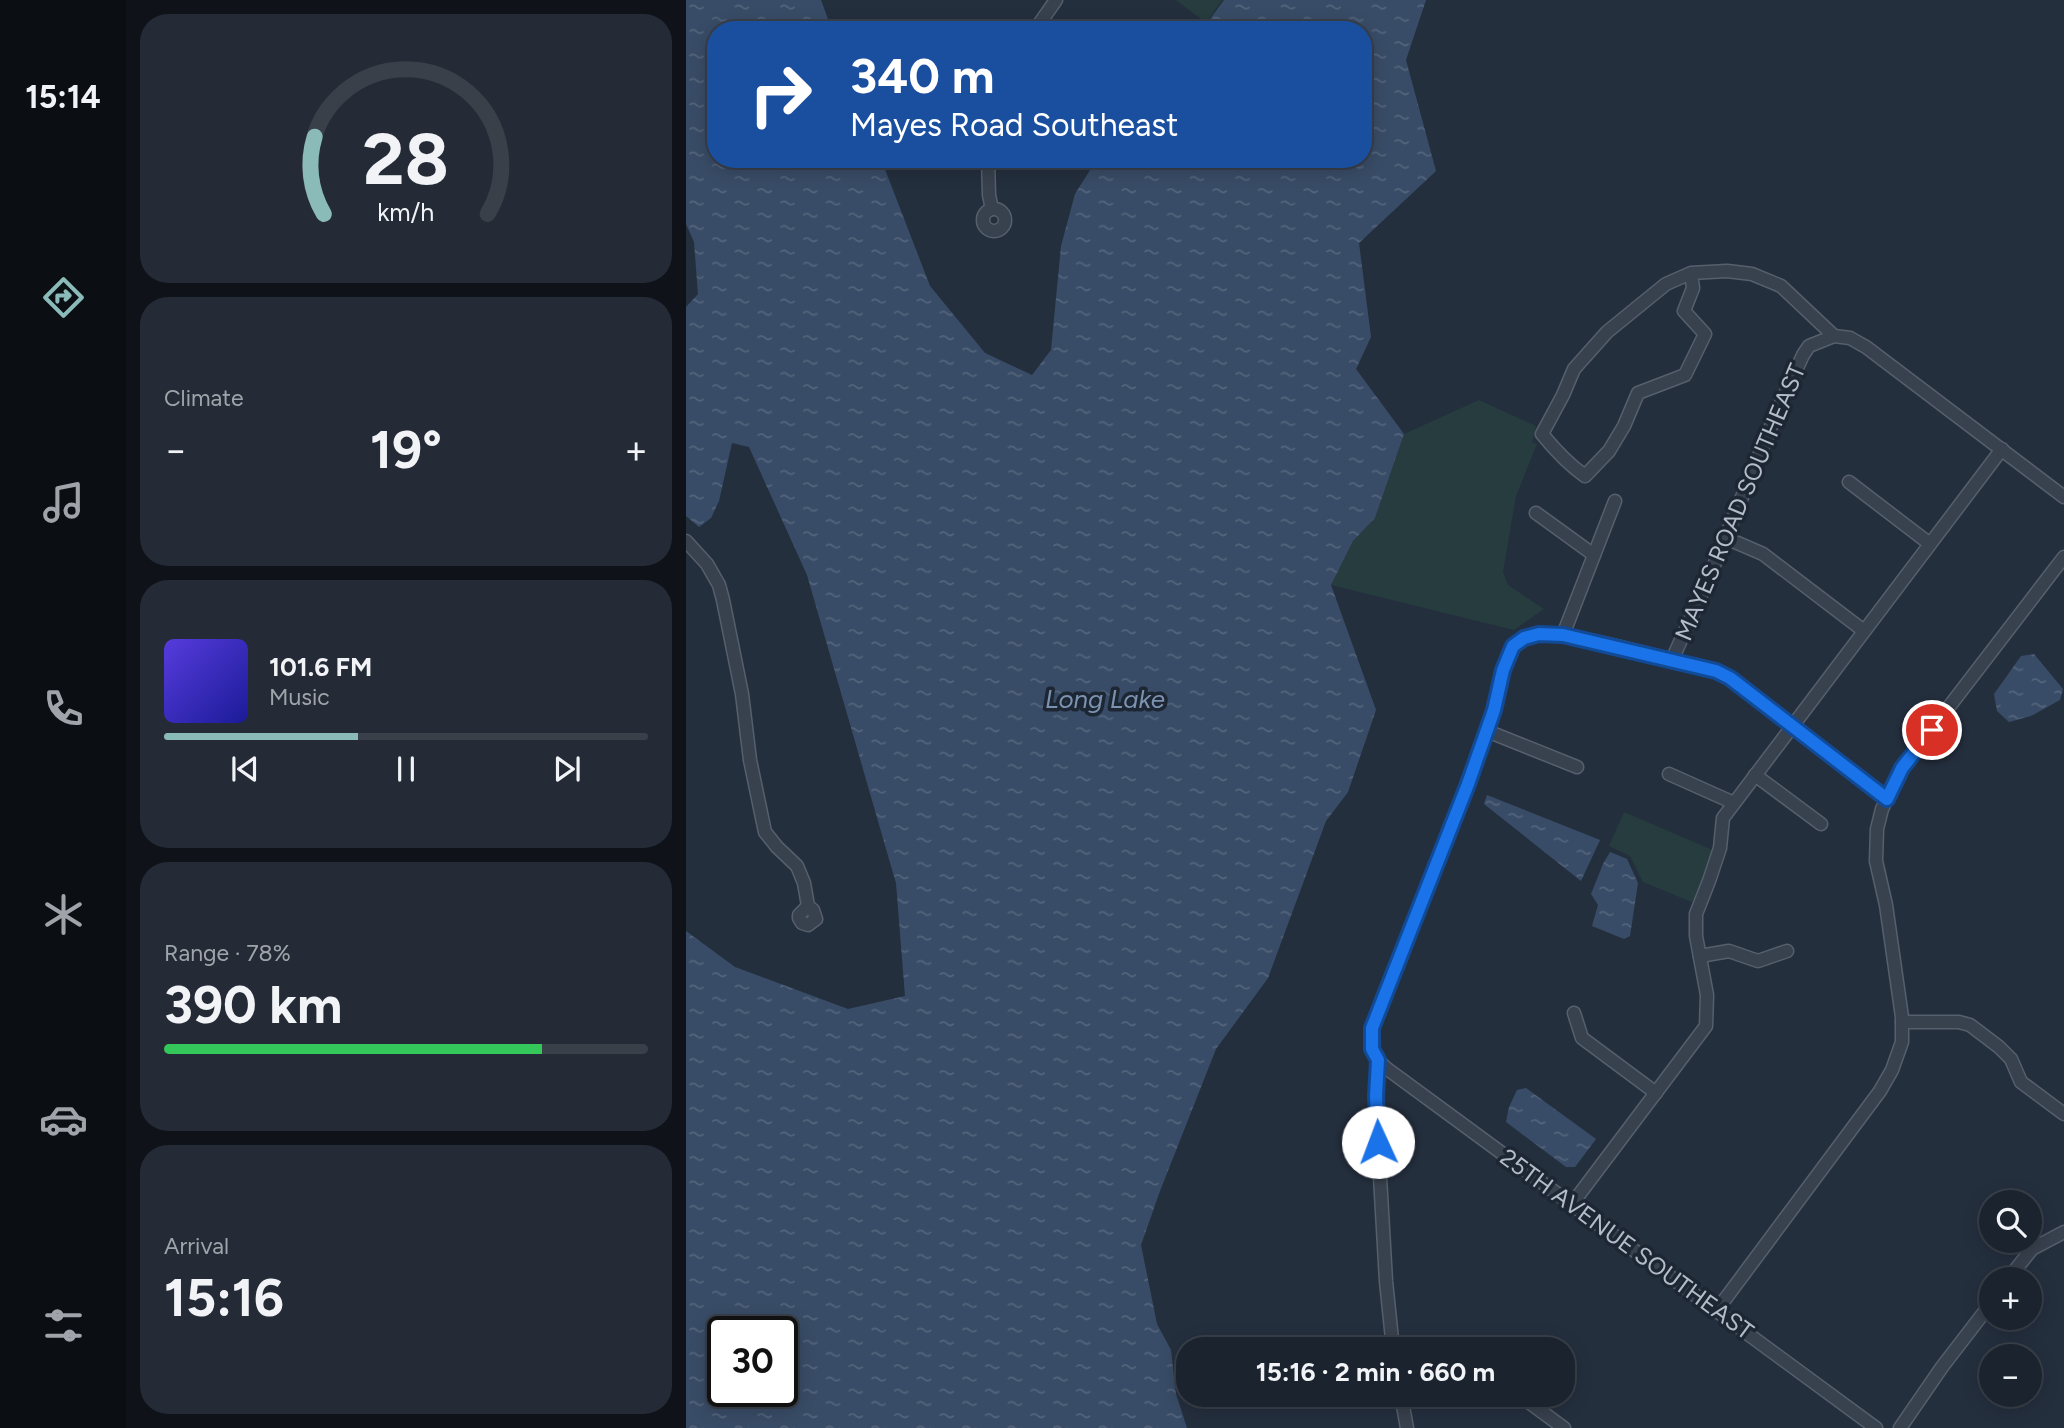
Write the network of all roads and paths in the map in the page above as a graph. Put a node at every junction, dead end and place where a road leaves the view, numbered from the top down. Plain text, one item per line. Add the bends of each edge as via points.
1 (1056, 0) edge
2 (1041, 21) edge
3 (988, 168) edge
4 (992, 209) dead end
5 (1691, 273) junction
6 (1834, 336) junction
7 (2002, 449) junction
8 (1849, 482) dead end
9 (2064, 497) edge
10 (1615, 501) dead end
11 (1536, 513) dead end
12 (1726, 538) junction
13 (686, 541) edge
14 (1930, 544) junction
15 (1594, 555) junction
16 (2064, 557) edge
17 (1864, 631) junction
18 (1563, 635) junction
19 (1672, 660) junction
20 (1793, 725) junction
21 (1487, 731) junction
22 (1577, 767) dead end
23 (1669, 774) dead end
24 (1755, 775) junction
25 (1887, 799) junction
26 (1734, 803) junction
27 (1821, 824) dead end
28 (808, 906) dead end
29 (1787, 951) dead end
30 (1700, 956) junction
31 (1574, 1013) dead end
32 (1902, 1022) junction
33 (1378, 1060) junction
34 (1656, 1093) junction
35 (2064, 1114) edge
36 (1572, 1204) junction
37 (2064, 1232) edge
38 (2017, 1267) edge
39 (1717, 1310) junction
40 (1979, 1319) edge
41 (1392, 1337) edge
42 (1404, 1407) edge
43 (1535, 1407) edge
44 (1408, 1428) edge
45 (1563, 1428) edge
46 (1877, 1428) edge
47 (1900, 1428) edge

1 - 2 street
3 - 4 street
5 - 5 street via 1665,284 1607,332 1574,369 1542,434 1585,476 1625,426 1638,393 1685,375 1705,334 1684,311 1693,288
5 - 6 street via 1752,274 1781,286
6 - 7 street via 1850,338 1875,353
6 - 12 street, MAYES ROAD SOUTHEAST via 1809,346 1803,355
7 - 9 street
7 - 14 street
8 - 14 street
10 - 15 street
11 - 15 street
12 - 17 street via 1763,554
12 - 19 street, MAYES ROAD SOUTHEAST
13 - 28 street via 719,585 765,832 797,866
14 - 17 street
15 - 18 street
16 - 25 street via 1902,768
17 - 20 street
18 - 19 street, MAYES ROAD SOUTHEAST
18 - 21 street, MAYES ROAD SOUTHEAST via 1539,634 1513,646
19 - 20 street via 1730,678
20 - 24 street
20 - 25 street
21 - 22 street
21 - 33 street, MAYES ROAD SOUTHEAST via 1377,1012 1372,1049
23 - 26 street
24 - 26 street
24 - 27 street
25 - 32 street via 1877,828 1877,861
26 - 30 street via 1723,818 1720,848 1696,914
29 - 30 street via 1758,961 1729,951
30 - 34 street via 1707,995 1706,1026
31 - 34 street via 1581,1038
32 - 35 street via 1970,1025 2011,1059 2021,1082
32 - 39 street via 1902,1042 1880,1091
33 - 36 street, 25TH AVENUE SOUTHEAST
33 - 41 street, MAYES ROAD SOUTHEAST via 1378,1142
34 - 36 street
36 - 39 street, 25TH AVENUE SOUTHEAST
37 - 38 street via 2032,1248
39 - 46 street, 25TH AVENUE SOUTHEAST
40 - 47 street
42 - 44 street
43 - 45 street

